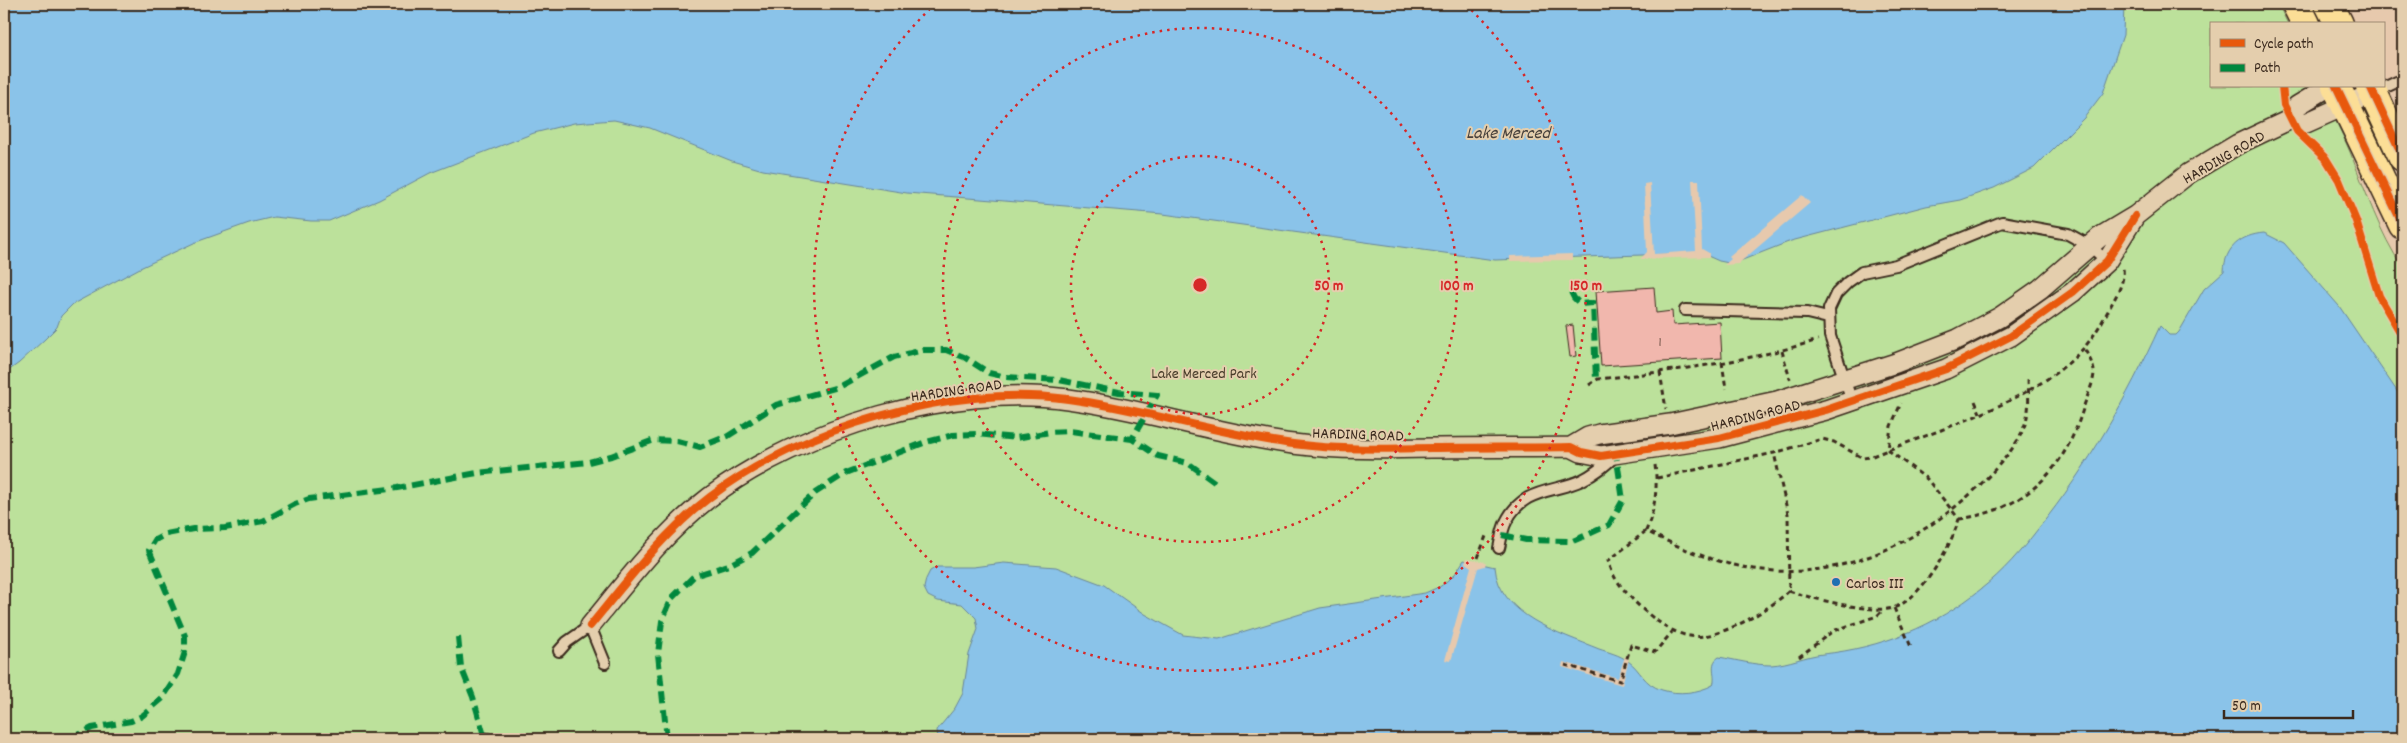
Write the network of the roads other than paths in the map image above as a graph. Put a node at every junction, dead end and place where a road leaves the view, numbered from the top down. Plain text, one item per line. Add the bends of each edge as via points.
1 (2296, 4) edge
2 (2330, 4) edge
3 (2305, 22) edge
4 (2338, 22) edge
5 (2403, 78) edge
6 (2384, 85) edge
7 (2371, 90) edge
8 (2337, 93) edge
9 (2291, 119) junction
10 (2403, 157) edge
11 (2135, 216) junction
12 (2403, 224) edge
13 (2090, 246) junction
14 (2111, 255) junction
15 (1685, 310) dead end
16 (1828, 318) junction
17 (1846, 380) junction
18 (1852, 402) junction
19 (1571, 447) junction
20 (1616, 454) junction
21 (1499, 548) dead end
22 (590, 626) junction
23 (559, 651) dead end
24 (605, 663) dead end

1 - 3 main road
2 - 4 main road
5 - 6 lane
7 - 8 street, HARDING ROAD
7 - 10 main road
8 - 9 street, HARDING ROAD via 2297,106
8 - 9 street, HARDING ROAD via 2306,123
8 - 12 main road
9 - 11 street, HARDING ROAD via 2212,158
11 - 13 street, HARDING ROAD
11 - 14 street, HARDING ROAD
13 - 14 lane
13 - 16 lane via 2068,234 2002,222 1896,264 1862,272 1836,294
13 - 17 street, HARDING ROAD via 2040,289 1986,324 1927,352
14 - 18 street, HARDING ROAD via 2068,296 2011,336 1961,362
15 - 16 lane via 1807,312
16 - 17 lane via 1830,336
17 - 18 lane
17 - 19 street, HARDING ROAD via 1746,409 1598,434
18 - 20 street, HARDING ROAD via 1751,431
19 - 20 street, HARDING ROAD via 1590,455
19 - 22 street, HARDING ROAD via 1337,448 1274,441 1068,399 1012,395 930,404 875,418 818,439 734,481 667,536
20 - 21 lane via 1601,469 1580,481 1547,489 1524,500 1506,521
22 - 23 lane via 566,642
22 - 24 lane

